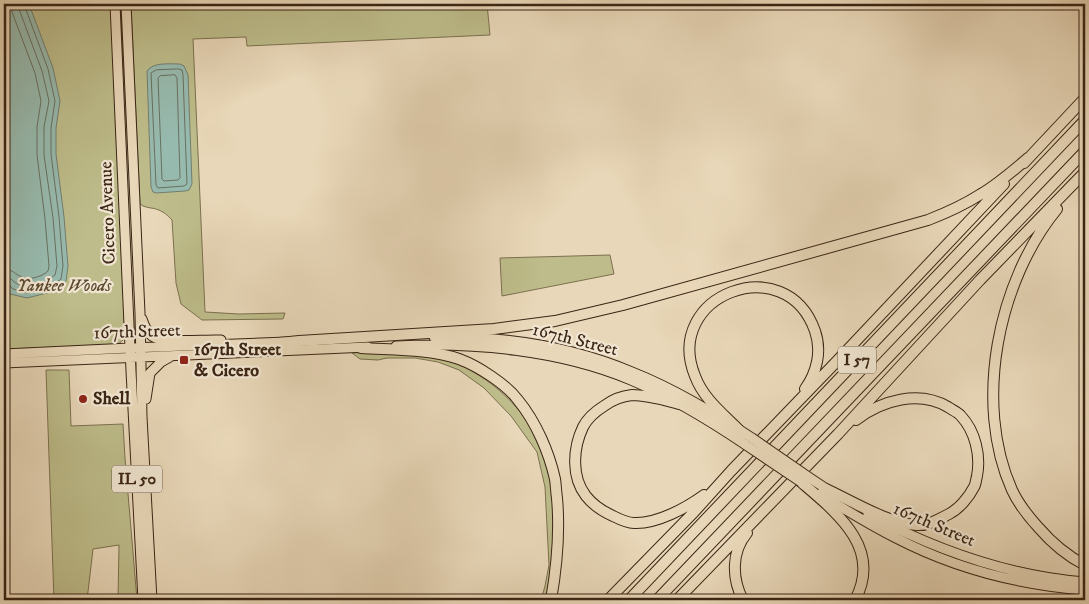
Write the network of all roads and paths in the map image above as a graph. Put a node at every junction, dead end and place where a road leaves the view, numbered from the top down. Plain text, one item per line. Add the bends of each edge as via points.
1 (115, 4) edge
2 (126, 4) edge
3 (1085, 98) edge
4 (1085, 120) edge
5 (1085, 151) edge
6 (1028, 158) junction
7 (1085, 173) edge
8 (140, 313) junction
9 (280, 343) junction
10 (255, 344) junction
11 (130, 348) junction
12 (361, 348) junction
13 (140, 352) junction
14 (4, 354) edge
15 (172, 356) junction
16 (130, 357) junction
17 (4, 363) edge
18 (684, 405) junction
19 (786, 414) junction
20 (142, 416) junction
21 (738, 429) junction
22 (838, 434) junction
23 (749, 441) junction
24 (731, 471) junction
25 (804, 479) junction
26 (826, 488) junction
27 (768, 506) junction
28 (1085, 564) edge
29 (1085, 582) edge
30 (1085, 590) edge
31 (1085, 599) edge
32 (143, 600) edge
33 (152, 600) edge
34 (551, 600) edge
35 (608, 600) edge
36 (629, 600) edge
37 (657, 600) edge
38 (677, 600) edge
39 (743, 600) edge
40 (854, 600) edge
41 (1069, 600) edge

1 - 11 main road, Cicero Avenue / IL 50
2 - 8 main road, Cicero Avenue / IL 50
3 - 6 highway
4 - 36 highway, I 57
5 - 37 highway, I 57
6 - 9 highway via 981,195 928,220 623,306 494,329
6 - 19 highway
7 - 22 highway via 980,280
7 - 28 highway via 1044,225 1014,282 998,343 994,402 996,434 1012,491 1049,540
8 - 10 main road via 149,333 162,340 215,339
8 - 13 main road, Cicero Avenue / IL 50
9 - 10 main road, 167th Street
9 - 21 main road, 167th Street via 417,336 480,338 547,347 632,372 688,398
10 - 13 main road, 167th Street
11 - 13 main road, 167th Street
11 - 14 main road, 167th Street
11 - 16 main road, Cicero Avenue / IL 50
12 - 15 main road, 167th Street
12 - 18 main road, 167th Street via 479,346 546,355 629,379
12 - 34 highway via 437,353 460,360 484,371 518,399 546,450 555,480 559,515
13 - 15 main road, 167th Street
13 - 16 main road, 167th Street
13 - 20 main road, Cicero Avenue / IL 50
15 - 20 main road via 150,373
16 - 17 main road, 167th Street
16 - 32 main road, Cicero Avenue / IL 50
18 - 23 main road, 167th Street
18 - 24 highway via 650,396 630,395 596,410 583,426 576,448 577,480 585,496 600,511 616,518 634,523 656,520 703,496
19 - 21 highway via 815,370 818,346 813,326 801,308 785,295 753,287 735,290 714,302 700,317 691,335 690,352 694,376 703,392
19 - 24 highway
20 - 33 main road, Cicero Avenue / IL 50
21 - 23 main road, 167th Street
22 - 26 highway via 863,415 900,399 915,398 943,405 960,415 971,431 978,450 975,486 952,512 936,521 919,525 902,524
22 - 27 highway
23 - 25 main road, 167th Street, bridge
24 - 35 highway
25 - 26 main road, 167th Street
25 - 30 main road, 167th Street via 855,516 937,556 979,571 1030,583
25 - 40 highway via 855,536 863,572
26 - 29 main road, 167th Street via 898,530 939,548 1038,576
27 - 38 highway
27 - 39 highway via 744,537 737,554 736,580
31 - 41 highway

